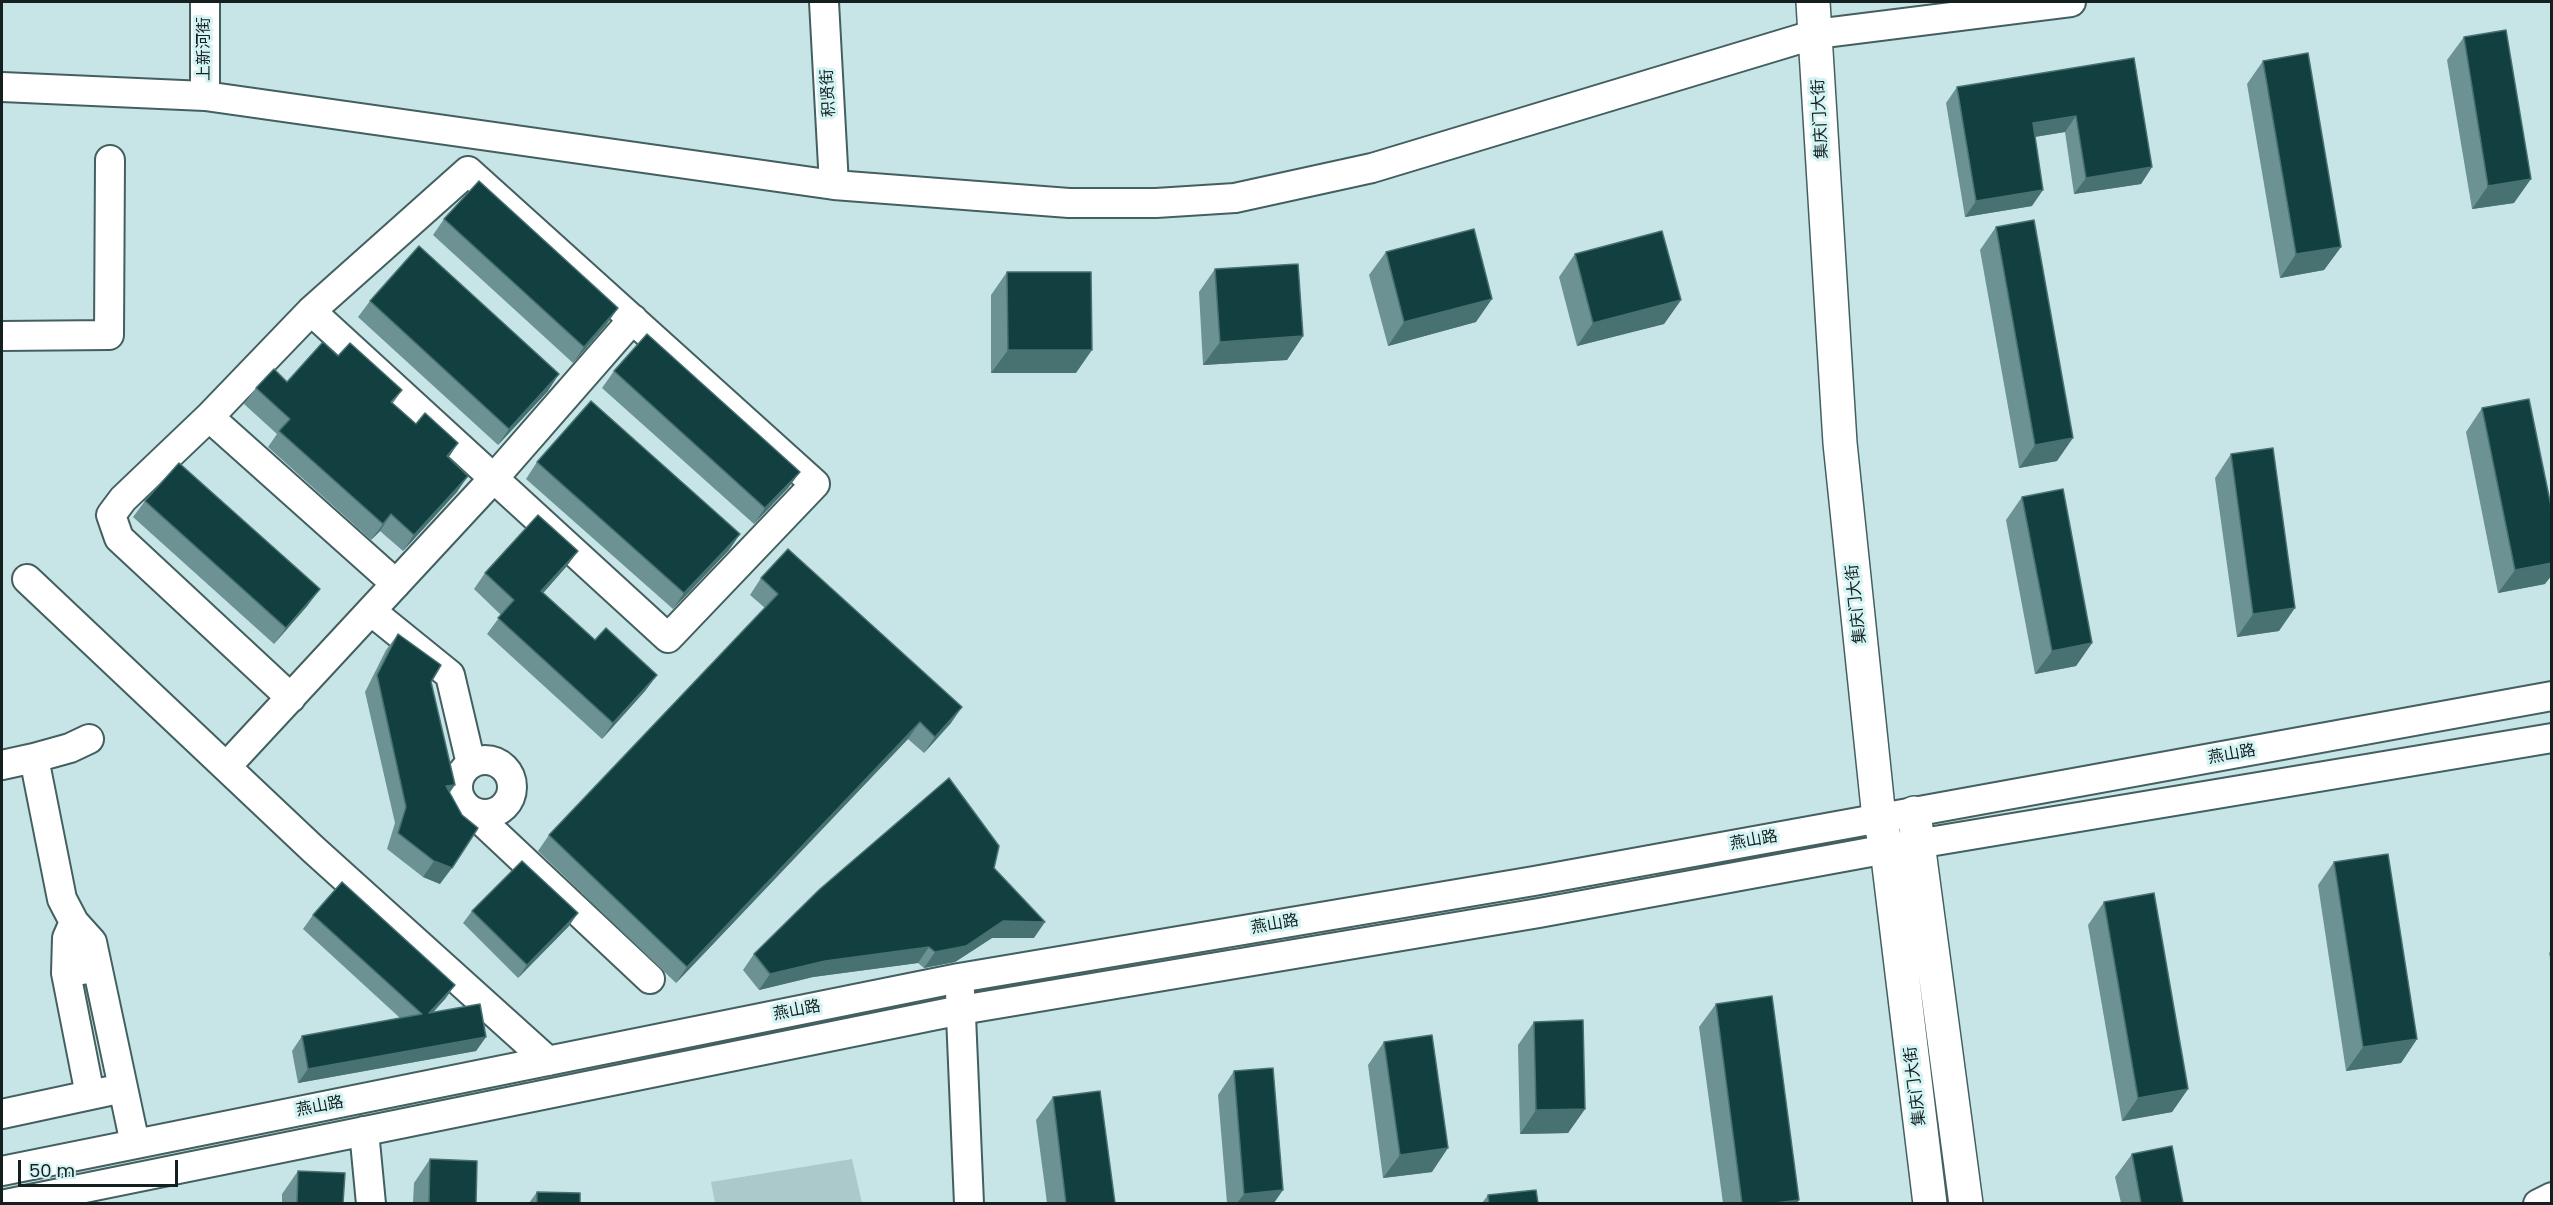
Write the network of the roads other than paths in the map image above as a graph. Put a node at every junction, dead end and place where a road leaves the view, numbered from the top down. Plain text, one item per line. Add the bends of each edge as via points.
1 (205, 2) edge
2 (824, 2) edge
3 (1813, 2) edge
4 (2071, 2) edge
5 (1816, 34) junction
6 (2, 87) edge
7 (205, 96) junction
8 (111, 160) dead end
9 (834, 185) junction
10 (311, 311) junction
11 (633, 319) junction
12 (2, 336) edge
13 (209, 417) junction
14 (494, 478) junction
15 (27, 579) dead end
16 (396, 584) junction
17 (371, 611) junction
18 (2552, 696) edge
19 (291, 698) junction
20 (2552, 738) edge
21 (89, 739) dead end
22 (34, 758) junction
23 (471, 764) junction
24 (2, 765) edge
25 (226, 767) junction
26 (469, 809) junction
27 (1914, 813) junction
28 (1879, 818) junction
29 (1903, 848) junction
30 (74, 922) junction
31 (97, 967) junction
32 (66, 973) junction
33 (959, 978) junction
34 (650, 979) dead end
35 (961, 1010) junction
36 (548, 1061) junction
37 (123, 1088) junction
38 (90, 1095) junction
39 (2, 1114) edge
40 (364, 1131) junction
41 (135, 1144) junction
42 (2, 1172) edge
43 (2552, 1197) edge
44 (6, 1203) edge
45 (371, 1203) edge
46 (969, 1203) edge
47 (1930, 1203) edge
48 (1966, 1203) edge
49 (2538, 1203) edge

1 - 7 street, 上新河街
2 - 9 street, 积贤街
3 - 5 main road, 集庆门大街
4 - 5 street
5 - 9 street via 1372,168 1236,198 1069,203
5 - 28 main road, 集庆门大街 via 1840,443
6 - 7 street
7 - 9 street
8 - 12 street via 109,335
10 - 11 street via 468,171
10 - 13 street
10 - 14 street
11 - 14 street
11 - 14 street via 815,484 668,638
13 - 16 street
13 - 19 street via 111,515 119,538
14 - 16 street
15 - 25 street
16 - 17 street
17 - 19 street
17 - 23 street via 450,675
18 - 27 street, 燕山路
19 - 25 street
20 - 29 street, 燕山路
21 - 22 street
22 - 24 street
22 - 30 street via 62,899
23 - 26 street via 458,786
23 - 26 street via 497,763 512,784 502,809 485,814
25 - 36 street
26 - 34 street
27 - 28 street, 燕山路
27 - 29 main road, 集庆门大街
28 - 29 main road, 集庆门大街
28 - 33 street, 燕山路
29 - 35 street, 燕山路
29 - 47 main road, 集庆门大街
29 - 48 main road, 集庆门大街
30 - 31 street via 92,942
30 - 32 street via 67,938
31 - 32 street
31 - 37 street
32 - 38 street
33 - 35 street
33 - 36 street, 燕山路
35 - 40 street, 燕山路
35 - 46 street
36 - 41 street, 燕山路
37 - 38 street
37 - 41 street
38 - 39 street
40 - 44 street, 燕山路
40 - 45 street
41 - 42 street, 燕山路
43 - 49 street

